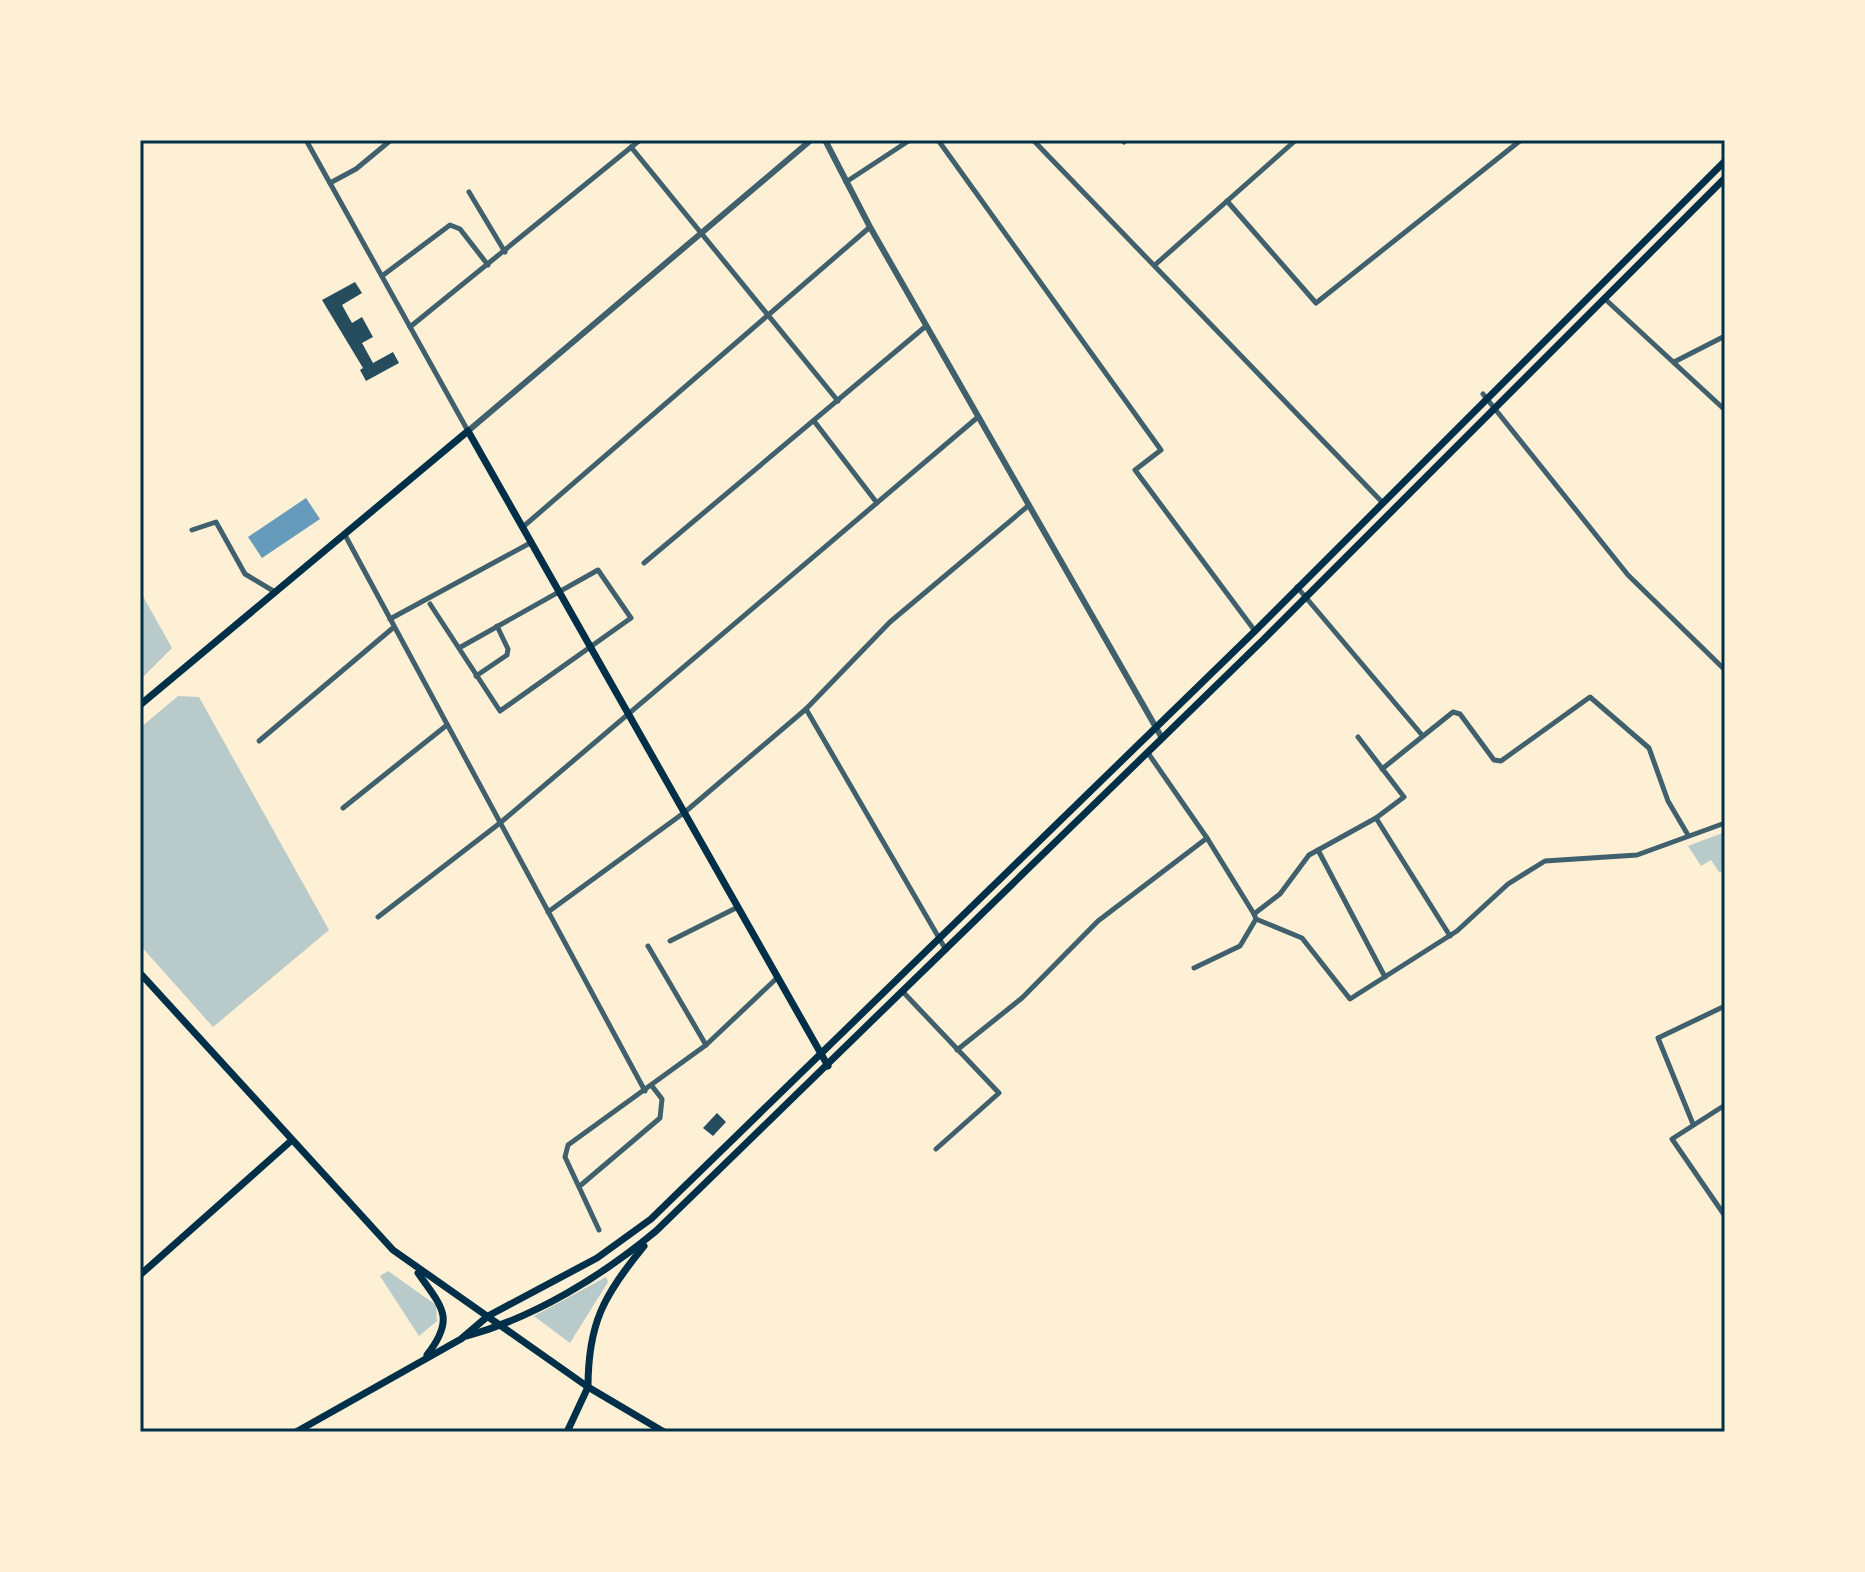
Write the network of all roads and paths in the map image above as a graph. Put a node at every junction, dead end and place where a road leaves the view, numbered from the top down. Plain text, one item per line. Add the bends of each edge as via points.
1 (306, 140) edge
2 (391, 140) edge
3 (640, 140) edge
4 (811, 140) edge
5 (825, 140) edge
6 (910, 140) edge
7 (938, 140) edge
8 (1033, 140) edge
9 (1296, 140) edge
10 (1521, 140) edge
11 (631, 147) junction
12 (1725, 161) edge
13 (1725, 178) edge
14 (846, 182) junction
15 (330, 183) junction
16 (469, 192) dead end
17 (1227, 201) junction
18 (870, 227) junction
19 (701, 233) junction
20 (505, 252) junction
21 (1156, 264) junction
22 (488, 265) junction
23 (382, 277) junction
24 (1605, 299) junction
25 (768, 315) junction
26 (926, 326) junction
27 (410, 327) junction
28 (1725, 336) edge
29 (1674, 362) junction
30 (1484, 398) junction
31 (838, 401) junction
32 (1725, 410) edge
33 (1494, 411) junction
34 (978, 417) junction
35 (814, 421) junction
36 (468, 431) junction
37 (877, 503) junction
38 (1383, 503) junction
39 (1028, 506) junction
40 (524, 526) junction
41 (192, 530) dead end
42 (345, 535) junction
43 (532, 542) junction
44 (644, 563) dead end
45 (1297, 587) junction
46 (560, 591) junction
47 (276, 592) junction
48 (1306, 596) junction
49 (430, 604) dead end
50 (390, 619) junction
51 (497, 626) junction
52 (394, 627) junction
53 (1255, 631) junction
54 (590, 644) junction
55 (459, 648) junction
56 (1725, 670) edge
57 (476, 676) junction
58 (140, 705) edge
59 (806, 709) junction
60 (629, 713) junction
61 (447, 725) junction
62 (1156, 728) junction
63 (1422, 735) junction
64 (1358, 737) dead end
65 (1162, 738) junction
66 (259, 741) dead end
67 (1148, 753) junction
68 (1382, 769) junction
69 (343, 808) dead end
70 (685, 812) junction
71 (1376, 818) junction
72 (500, 823) junction
73 (1725, 823) edge
74 (1688, 835) junction
75 (1207, 838) junction
76 (1318, 850) junction
77 (738, 907) junction
78 (548, 912) junction
79 (378, 917) dead end
80 (1255, 917) junction
81 (1450, 936) junction
82 (939, 939) junction
83 (670, 941) dead end
84 (648, 946) dead end
85 (946, 952) junction
86 (1194, 968) dead end
87 (140, 973) edge
88 (778, 977) junction
89 (1385, 977) junction
90 (904, 993) junction
91 (1725, 1006) edge
92 (706, 1045) junction
93 (957, 1050) junction
94 (820, 1053) junction
95 (828, 1066) junction
96 (652, 1085) junction
97 (645, 1091) junction
98 (1725, 1105) edge
99 (1693, 1124) junction
100 (292, 1140) junction
101 (936, 1149) dead end
102 (581, 1185) junction
103 (1725, 1216) edge
104 (599, 1230) dead end
105 (656, 1231) junction
106 (415, 1268) junction
107 (140, 1275) edge
108 (488, 1316) junction
109 (503, 1326) junction
110 (465, 1337) junction
111 (425, 1359) junction
112 (588, 1387) junction
113 (296, 1432) edge
114 (567, 1432) edge
115 (664, 1432) edge

1 - 15 street
2 - 15 street
3 - 11 street
4 - 19 street
5 - 14 street
6 - 14 street
7 - 53 street via 1161,450 1135,470
8 - 21 street
9 - 17 street
10 - 17 street via 1316,303
11 - 19 street
11 - 20 street
12 - 30 main road
13 - 24 main road
14 - 18 street
15 - 23 street
16 - 20 street
17 - 21 street
18 - 25 street
18 - 26 street
19 - 25 street
19 - 36 street
20 - 22 street
21 - 38 street
22 - 23 street via 460,229 450,225
22 - 27 street
23 - 27 street
24 - 29 street
24 - 33 main road
25 - 31 street
25 - 40 street
26 - 31 street
26 - 34 street
27 - 36 street
28 - 29 street
29 - 32 street
30 - 33 street
30 - 38 main road
31 - 35 street
33 - 48 main road
33 - 56 street via 1628,575
34 - 37 street
34 - 39 street
35 - 37 street
35 - 44 street
36 - 40 main road
36 - 42 main road
37 - 60 street
38 - 45 main road
39 - 59 street via 890,622
39 - 62 street
40 - 43 main road
41 - 47 street via 216,522 245,574
42 - 47 main road
42 - 50 street
43 - 46 main road
43 - 50 street
45 - 48 street
45 - 53 main road
46 - 51 street
46 - 54 main road
46 - 54 street via 598,570 631,618
47 - 58 main road
48 - 63 street
48 - 65 main road
49 - 55 street
50 - 52 street
51 - 55 street
51 - 57 street via 507,655
52 - 61 street
52 - 66 street
53 - 62 main road
54 - 57 street via 504,710 496,709
54 - 60 main road
55 - 57 street
59 - 70 street
59 - 82 street
60 - 70 main road
60 - 72 street
61 - 69 street
61 - 72 street
62 - 65 street
62 - 82 main road
63 - 68 street
63 - 74 street via 1453,712 1460,714 1494,760 1501,761 1590,697 1649,748 1662,788
64 - 68 street
65 - 67 main road
67 - 75 street
67 - 85 main road
68 - 71 street via 1404,797
70 - 77 main road
70 - 78 street
71 - 76 street
71 - 81 street
72 - 78 street
72 - 79 street
73 - 74 street
74 - 81 street via 1637,855 1545,861 1508,884
75 - 80 street
75 - 93 street via 1098,921 1022,998
76 - 80 street via 1300,863 1280,894
76 - 89 street
77 - 83 street
77 - 88 main road
78 - 97 street
80 - 86 street via 1240,946
80 - 89 street via 1302,938 1350,999
81 - 89 street
82 - 85 street
82 - 94 main road
84 - 92 street
85 - 90 main road
87 - 100 main road
88 - 92 street
88 - 94 main road
90 - 93 street
90 - 95 main road
91 - 99 street via 1658,1038
92 - 96 street
93 - 101 street via 999,1093
94 - 95 main road
94 - 108 main road via 639,1229 597,1258
95 - 105 main road
96 - 97 street
96 - 102 street via 662,1099 660,1118
97 - 102 street via 568,1145 565,1157
98 - 99 street
99 - 103 street via 1672,1139
100 - 106 main road
100 - 107 main road
102 - 104 street
105 - 109 main road via 609,1268
105 - 112 main road via 597,1314
106 - 108 main road
106 - 111 main road via 441,1306 445,1322 441,1338
108 - 109 main road
108 - 110 main road
109 - 110 main road
109 - 112 main road
110 - 111 main road
111 - 113 main road
112 - 114 main road
112 - 115 main road

